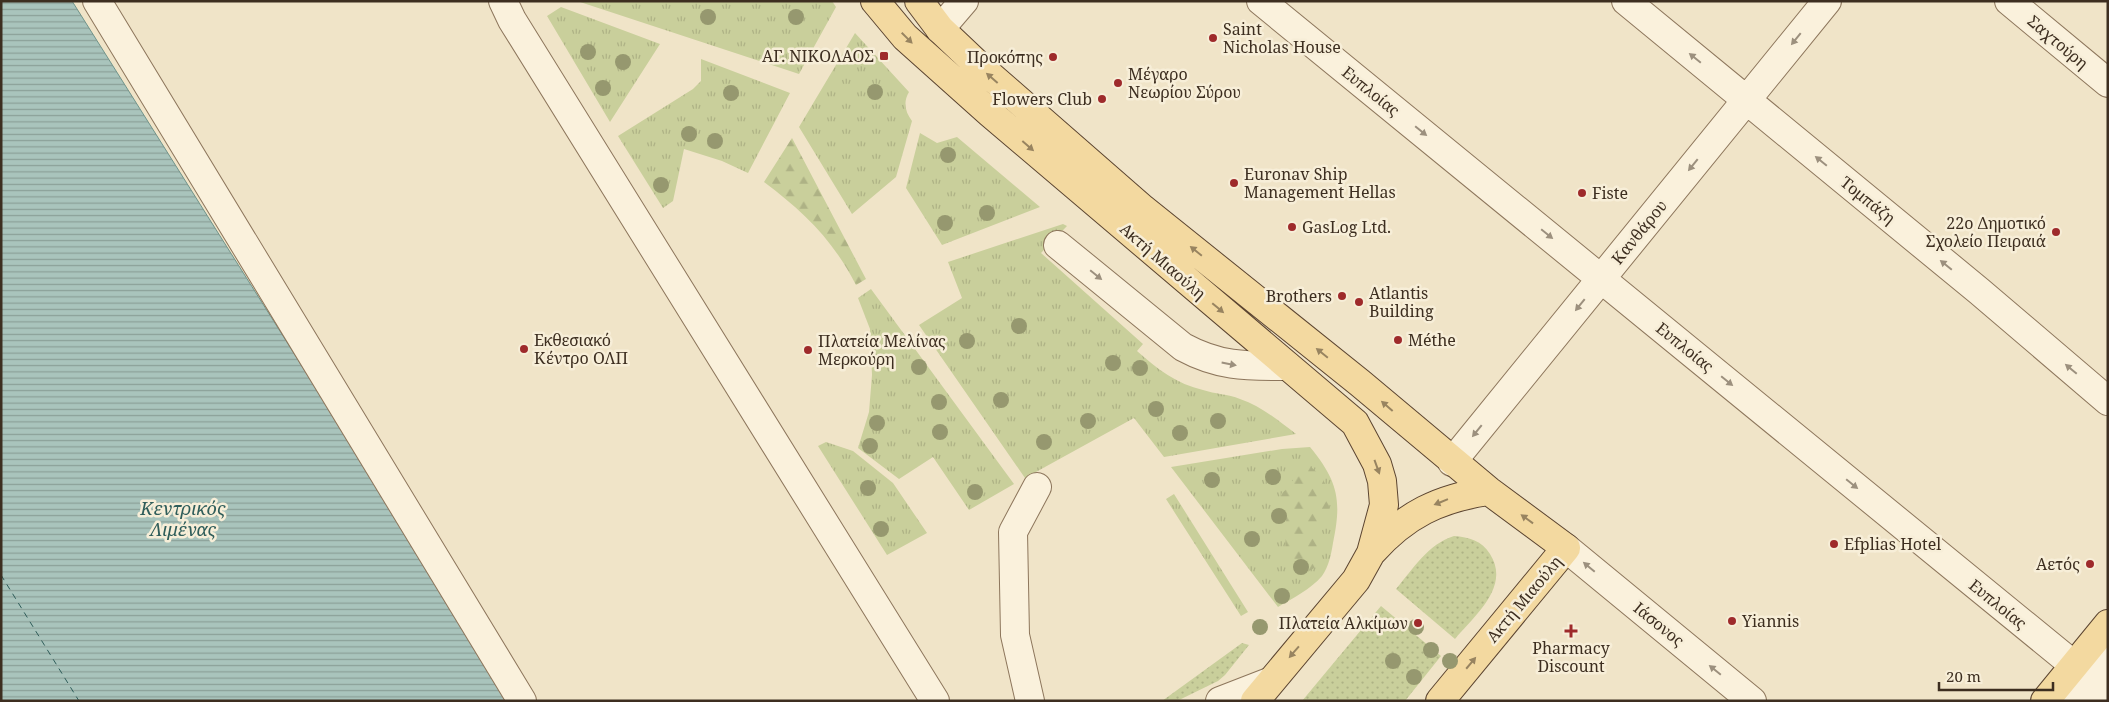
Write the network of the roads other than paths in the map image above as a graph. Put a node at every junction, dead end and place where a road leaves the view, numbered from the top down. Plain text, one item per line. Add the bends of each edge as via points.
1 (97, 1) edge
2 (503, 1) edge
3 (875, 1) edge
4 (919, 1) edge
5 (964, 1) edge
6 (1261, 1) edge
7 (1626, 1) edge
8 (1827, 1) edge
9 (2009, 1) edge
10 (940, 30) junction
11 (2108, 83) edge
12 (1746, 100) junction
13 (1058, 245) dead end
14 (1602, 278) junction
15 (1288, 366) junction
16 (2108, 401) edge
17 (1452, 462) junction
18 (1037, 487) dead end
19 (1489, 491) junction
20 (1566, 548) junction
21 (1371, 553) junction
22 (2108, 624) edge
23 (2095, 675) edge
24 (1262, 691) edge
25 (522, 701) edge
26 (935, 701) edge
27 (1030, 701) edge
28 (1220, 701) edge
29 (1440, 701) edge
30 (1752, 701) edge
31 (2045, 701) edge
32 (2075, 701) edge

1 - 25 street
2 - 26 street via 522,37
3 -> 15 main road, Ακτή Μιαούλη via 905,37 933,63
4 - 10 main road, Ακτή Μιαούλη
5 - 10 street
6 -> 14 street, Ευπλοίας
12 -> 7 street, Τομπάζη
8 -> 12 street, Κανθάρου
9 - 11 street, Σαχτούρη
17 -> 10 main road, Ακτή Μιαούλη via 1360,383 1143,209
12 -> 14 street, Κανθάρου
16 -> 12 street, Τομπάζη
13 -> 15 street via 1182,347 1235,366
14 -> 17 street, Κανθάρου
14 -> 23 street, Ευπλοίας
15 -> 21 main road, Ακτή Μιαούλη via 1355,423 1377,464 1384,505
17 - 19 main road, Ακτή Μιαούλη
18 - 27 street via 1013,532 1015,635
20 -> 19 main road, Ακτή Μιαούλη
19 -> 21 main road, Ακτή Μιαούλη via 1446,500 1427,508 1400,525
29 -> 20 main road, Ακτή Μιαούλη
30 -> 20 street, Ιάσονος
21 -> 24 main road, Ακτή Μιαούλη via 1356,580
22 - 23 main road
23 - 31 main road
23 - 32 street
24 - 28 street

